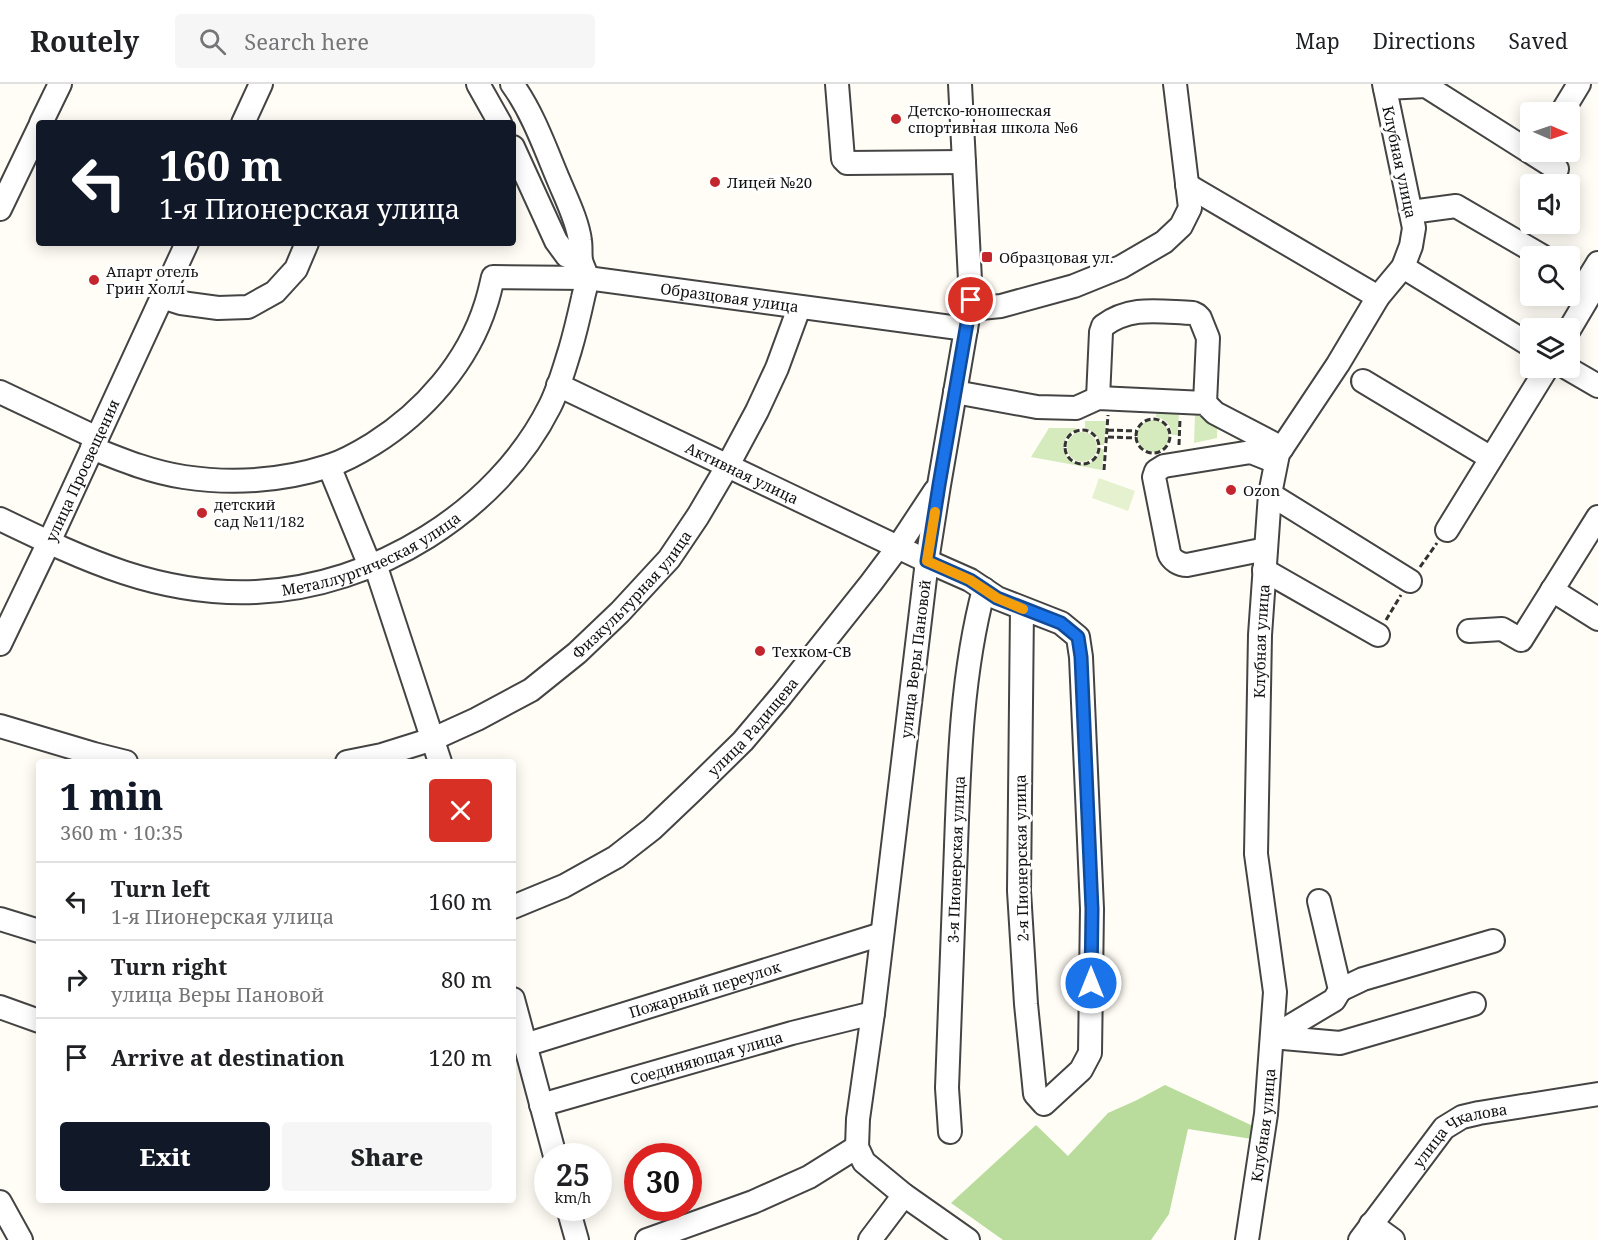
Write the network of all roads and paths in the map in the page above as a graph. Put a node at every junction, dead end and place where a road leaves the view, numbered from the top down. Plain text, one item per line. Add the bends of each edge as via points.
1 (60, 84) edge
2 (261, 84) edge
3 (478, 84) edge
4 (837, 84) edge
5 (960, 84) edge
6 (1175, 84) edge
7 (1579, 84) edge
8 (1384, 86) edge
9 (515, 89) edge
10 (1568, 102) edge
11 (496, 115) edge
12 (42, 120) edge
13 (244, 120) edge
14 (36, 134) edge
15 (516, 154) edge
16 (964, 162) junction
17 (1557, 169) dead end
18 (1187, 186) junction
19 (0, 209) edge
20 (1411, 212) junction
21 (186, 246) edge
22 (307, 246) edge
23 (1525, 246) edge
24 (1598, 263) edge
25 (1403, 267) junction
26 (584, 270) junction
27 (162, 297) junction
28 (1378, 297) junction
29 (799, 308) junction
30 (1576, 318) edge
31 (968, 319) junction
32 (1520, 339) edge
33 (1580, 376) edge
34 (1541, 378) edge
35 (1364, 381) dead end
36 (558, 385) junction
37 (1598, 386) edge
38 (955, 392) junction
39 (0, 393) edge
40 (1103, 399) junction
41 (1181, 402) junction
42 (1205, 403) junction
43 (1107, 430) junction
44 (1136, 431) junction
45 (1170, 436) junction
46 (1107, 437) junction
47 (1179, 437) junction
48 (1136, 438) junction
49 (94, 443) junction
50 (1254, 444) junction
51 (1099, 447) junction
52 (1106, 447) junction
53 (1279, 455) junction
54 (1491, 458) junction
55 (1178, 464) junction
56 (728, 465) junction
57 (329, 466) junction
58 (1104, 470) dead end
59 (939, 485) junction
60 (1270, 494) junction
61 (0, 519) edge
62 (1597, 522) edge
63 (1447, 530) dead end
64 (49, 542) junction
65 (898, 547) junction
66 (1265, 559) junction
67 (927, 561) junction
68 (373, 565) junction
69 (1410, 581) dead end
70 (984, 588) junction
71 (1552, 590) junction
72 (1023, 608) junction
73 (1598, 620) edge
74 (1469, 631) dead end
75 (1378, 635) dead end
76 (0, 644) edge
77 (0, 726) edge
78 (433, 739) junction
79 (114, 759) edge
80 (362, 759) edge
81 (439, 759) edge
82 (1319, 901) dead end
83 (516, 906) edge
84 (0, 919) edge
85 (36, 930) edge
86 (882, 934) junction
87 (1493, 941) dead end
88 (1340, 990) junction
89 (1474, 1004) dead end
90 (0, 1007) edge
91 (516, 1010) edge
92 (873, 1014) junction
93 (36, 1020) edge
94 (1272, 1037) junction
95 (525, 1045) junction
96 (522, 1069) edge
97 (1598, 1094) edge
98 (1044, 1104) joint
99 (541, 1105) junction
100 (950, 1132) dead end
101 (551, 1143) edge
102 (860, 1155) junction
103 (904, 1195) junction
104 (0, 1202) edge
105 (572, 1221) edge
106 (1366, 1232) edge
107 (21, 1240) edge
108 (577, 1240) edge
109 (647, 1240) edge
110 (870, 1240) edge
111 (968, 1240) edge
112 (1247, 1240) edge
113 (1394, 1240) edge

1 - 12 street
2 - 13 street
3 - 11 street
4 - 16 street via 843,159 847,163
5 - 16 street, улица Веры Пановой
6 - 18 street, Образцовая улица
7 - 10 street
8 - 17 street via 1426,86
8 - 20 street, Клубная улица
9 - 11 street
9 - 26 street, Металлургическая улица via 526,105 568,203 580,240
14 - 19 street
15 - 26 street via 556,241
16 - 31 street, улица Веры Пановой via 971,300
18 - 28 street
18 - 31 street, Образцовая улица via 1190,208 1181,226 1164,242 1121,267 1074,286
20 - 23 street via 1456,206
20 - 25 street, Клубная улица via 1414,228
21 - 27 street, улица Просвещения
22 - 27 street via 296,269 275,292 248,307 218,308
24 - 30 street via 1587,281 1596,286
25 - 28 street, Клубная улица
25 - 32 street
26 - 29 street, Образцовая улица
26 - 36 street, Металлургическая улица via 576,330
26 - 57 street, Образцовая улица via 493,277 473,336 437,390 388,434
27 - 49 street, улица Просвещения
28 - 53 street, Клубная улица
29 - 31 street, Образцовая улица
29 - 56 street, Физкультурная улица via 777,368
31 - 38 street, улица Веры Пановой
33 - 37 street
34 - 54 street
35 - 54 street
36 - 56 street, Активная улица
36 - 68 street, Металлургическая улица via 533,434 487,490 428,537
38 - 40 street via 1037,407 1076,408
38 - 59 street, улица Веры Пановой
39 - 49 street
40 - 41 street
40 - 42 street via 1103,326 1139,311 1193,313 1200,318 1208,338
40 - 43 path
41 - 42 street
41 - 47 path
42 - 50 street
43 - 44 path
43 - 46 path
44 - 45 path via 1142,422 1154,418 1169,427
44 - 48 path
45 - 47 path
45 - 48 path via 1164,449 1153,453 1142,449
46 - 48 path
46 - 52 path
47 - 55 path
49 - 57 street via 146,469 184,477 264,480
49 - 64 street, улица Просвещения
50 - 53 street
50 - 55 street
51 - 51 path via 1095,435 1083,430 1071,434 1066,446 1070,458 1082,463 1094,459
51 - 52 path
52 - 58 path
53 - 60 street, Клубная улица
54 - 63 street
55 - 66 street via 1159,468 1154,477 1172,559 1187,565
56 - 65 street, Активная улица
56 - 78 street, Физкультурная улица via 669,559 577,653 531,690
57 - 68 street
59 - 65 street, улица Радищева
59 - 67 street, улица Веры Пановой
60 - 66 street, Клубная улица
60 - 69 street
61 - 64 street, Металлургическая улица
62 - 71 street
64 - 68 street, Металлургическая улица via 150,581 222,592 296,588
64 - 76 street, улица Просвещения
65 - 67 street, Активная улица
65 - 83 street, улица Радищева via 743,741 652,829 616,857 564,886
66 - 75 street
66 - 94 street, Клубная улица via 1256,854 1275,992
67 - 70 street, Активная улица
67 - 86 street, улица Веры Пановой
68 - 78 street
70 - 72 street, Активная улица
70 - 100 street, 3-я Пионерская улица via 975,621 958,779 947,1088
71 - 73 street
71 - 74 street via 1521,640 1502,629
72 - 98 street, 2-я Пионерская улица via 1019,891 1035,1094
72 - 98 street, Активная улица via 1061,623 1078,637 1092,909 1090,1053 1081,1070
77 - 79 street
78 - 80 street, Физкультурная улица
78 - 81 street
82 - 88 street
84 - 85 street
86 - 92 street, улица Веры Пановой
86 - 95 street, Пожарный переулок
87 - 88 street via 1363,979
88 - 94 street via 1334,1000
89 - 94 street via 1340,1043
90 - 93 street
91 - 95 street
92 - 99 street, Соединяющая улица via 792,1033
92 - 102 street, улица Веры Пановой via 858,1119
94 - 112 street, Клубная улица via 1266,1114
95 - 96 street
96 - 99 street
97 - 106 street, улица Чкалова via 1462,1117 1444,1128
99 - 101 street
102 - 103 street
102 - 109 street via 753,1202
103 - 110 street
103 - 111 street
104 - 107 street
105 - 108 street
106 - 113 street

